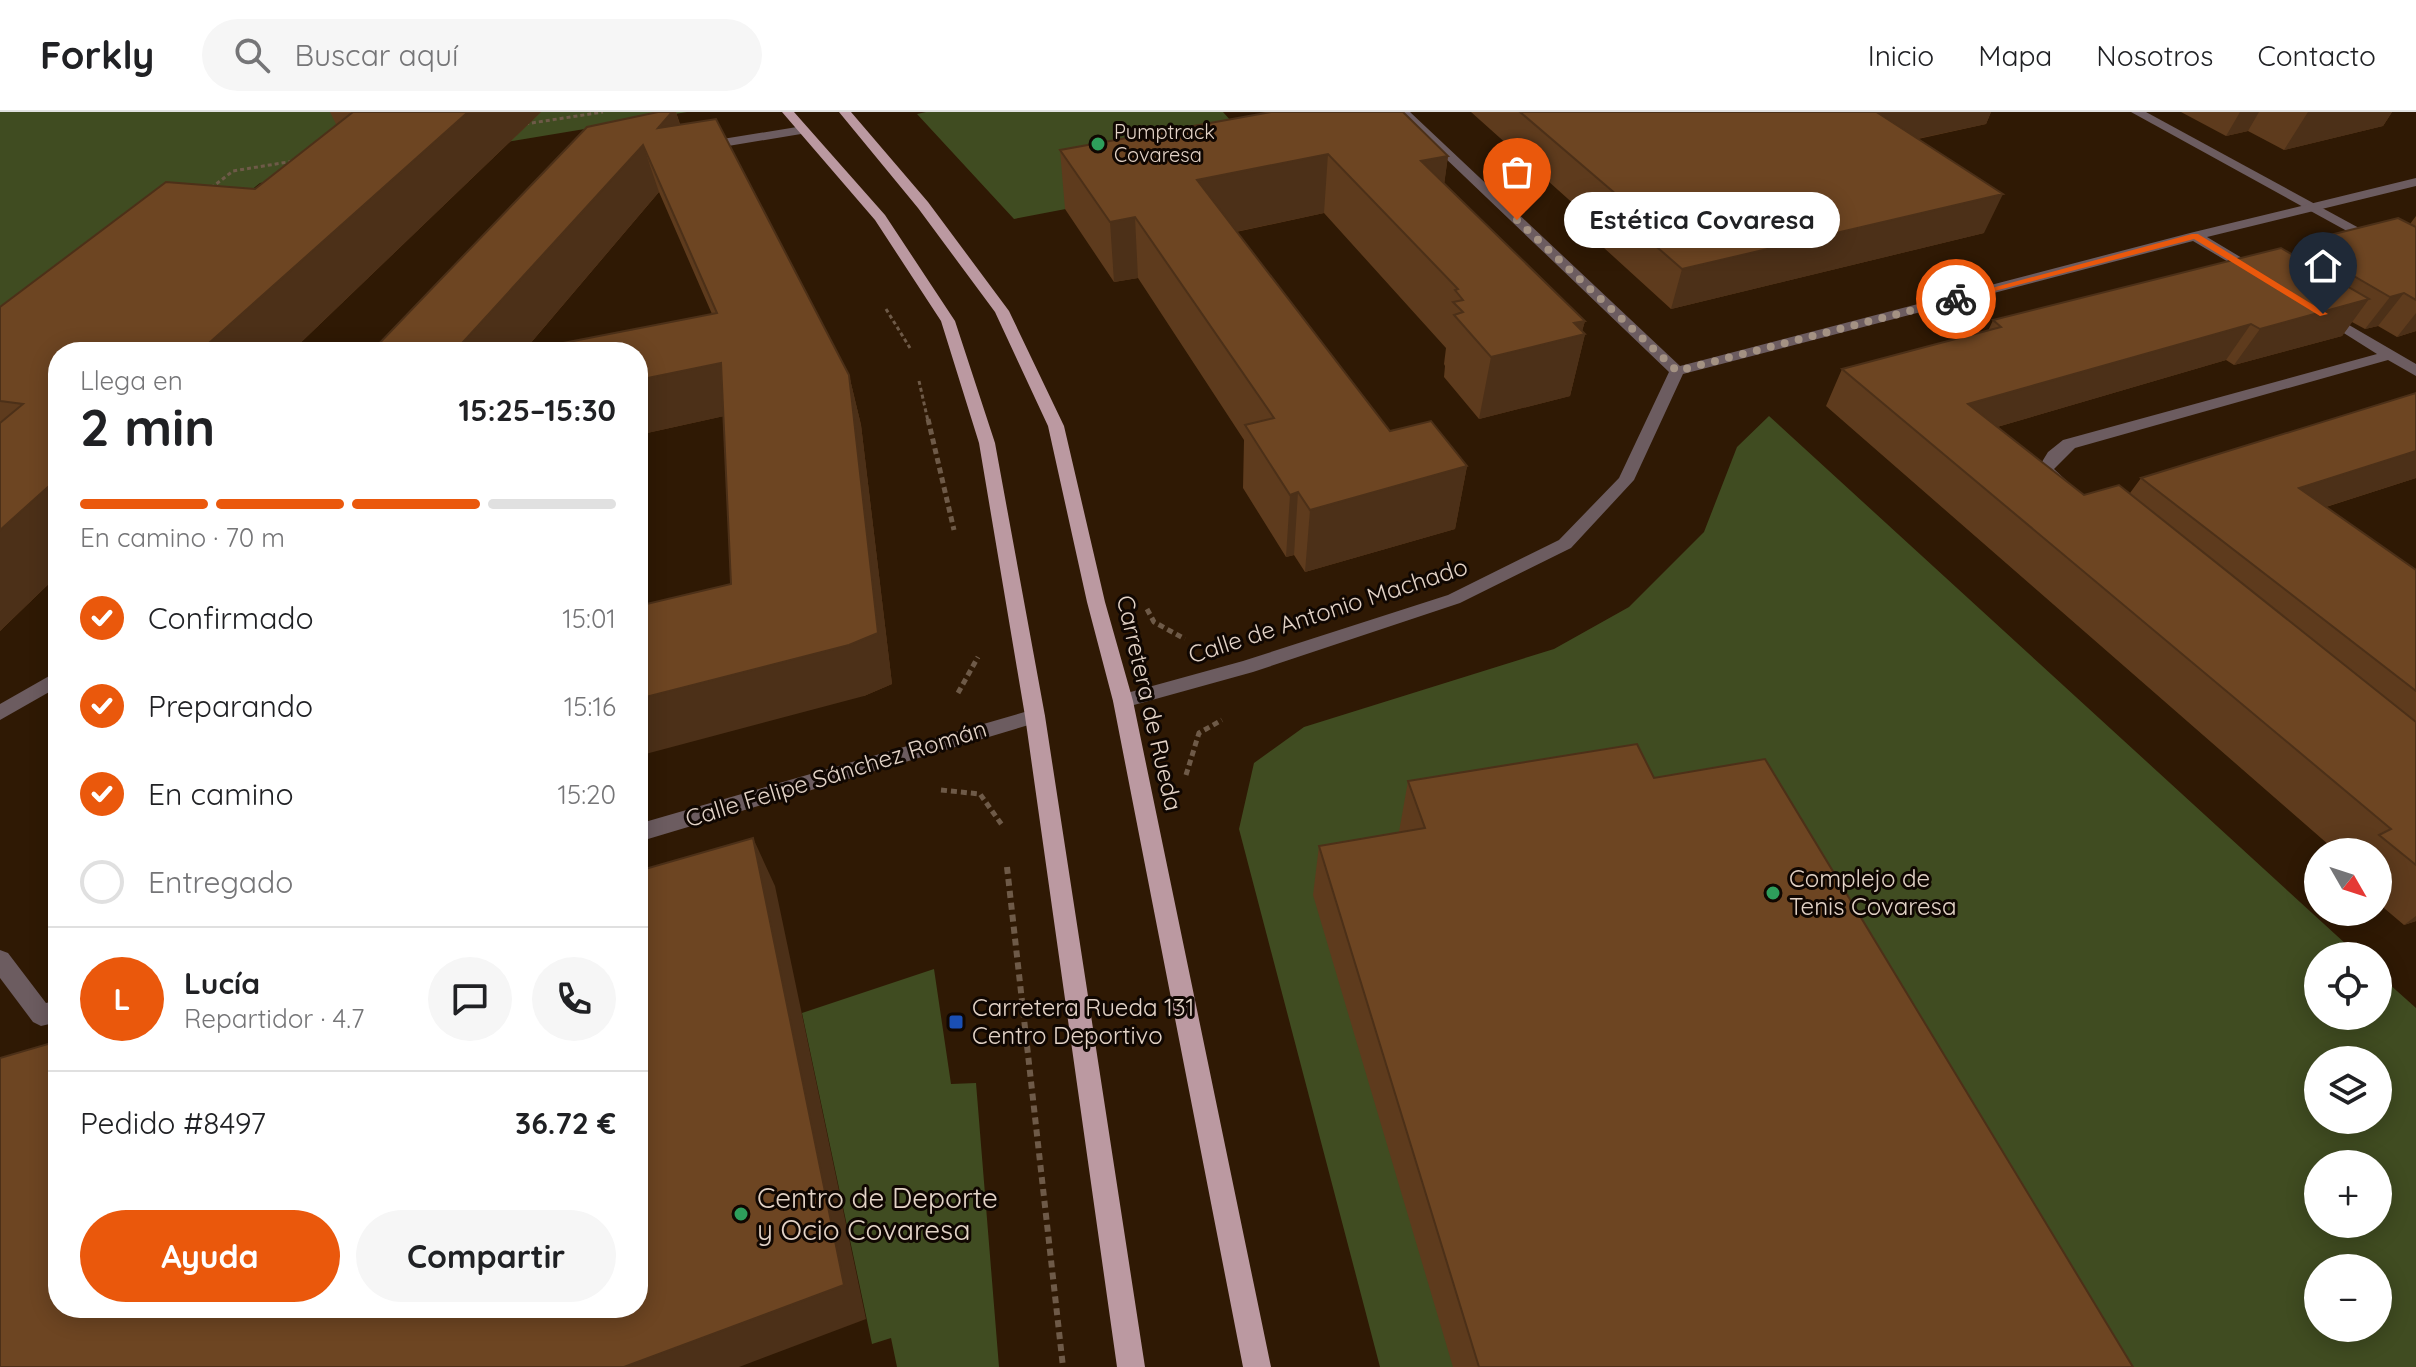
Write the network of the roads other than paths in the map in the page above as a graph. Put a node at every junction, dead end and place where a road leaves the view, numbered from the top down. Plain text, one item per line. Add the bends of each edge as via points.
1 (788, 112) edge
2 (845, 112) edge
3 (1403, 112) edge
4 (2137, 112) edge
5 (803, 130) junction
6 (688, 149) edge
7 (2416, 182) edge
8 (2311, 208) junction
9 (2195, 236) junction
10 (2416, 265) edge
11 (2274, 284) edge
12 (2311, 306) edge
13 (2389, 355) junction
14 (1677, 371) junction
15 (2416, 371) edge
16 (2070, 490) edge
17 (48, 684) edge
18 (1123, 701) junction
19 (2, 712) edge
20 (1035, 716) junction
21 (648, 830) edge
22 (0, 960) edge
23 (48, 1013) edge
24 (1131, 1367) edge
25 (1257, 1367) edge

1 - 5 main road
2 - 18 main road, Carretera de Rueda via 1002,311 1056,426
3 - 14 street
4 - 8 street
5 - 6 street
5 - 20 main road via 880,218 948,321 987,443
7 - 8 street
8 - 9 street
8 - 10 street
9 - 11 street
9 - 14 street
12 - 13 street
13 - 15 street
13 - 16 street via 2069,444 2045,470
14 - 18 street, Calle de Antonio Machado via 1626,480 1565,544 1454,599
17 - 19 street
18 - 25 main road, Carretera de Rueda
20 - 21 street, Calle Felipe Sánchez Román
20 - 24 main road
22 - 23 street via 41,1015

